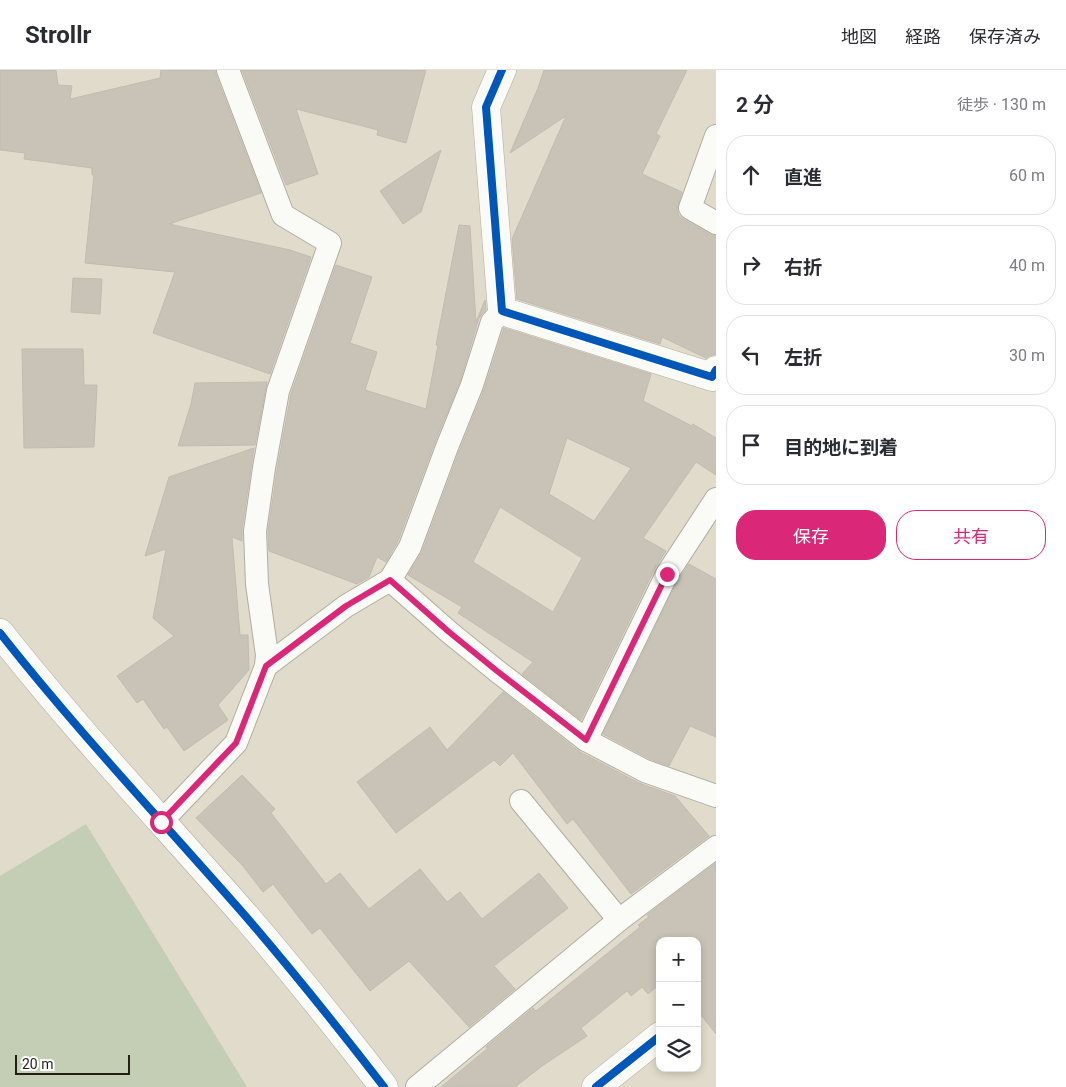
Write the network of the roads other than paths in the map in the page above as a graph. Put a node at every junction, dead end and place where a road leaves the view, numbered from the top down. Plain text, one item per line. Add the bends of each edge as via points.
1 (228, 70) edge
2 (502, 70) edge
3 (716, 136) edge
4 (716, 222) edge
5 (502, 311) junction
6 (716, 370) edge
7 (716, 499) edge
8 (390, 580) junction
9 (0, 633) edge
10 (266, 666) junction
11 (586, 740) junction
12 (716, 796) edge
13 (521, 801) dead end
14 (161, 822) junction
15 (716, 847) edge
16 (619, 920) junction
17 (656, 1039) edge
18 (384, 1087) edge
19 (417, 1087) edge
20 (596, 1087) edge

1 - 10 lane via 283,216 330,243 278,391 264,468 255,531
2 - 5 street via 486,107
3 - 4 lane via 690,208
5 - 6 street via 712,376
5 - 8 lane via 492,322 472,385 410,547
7 - 11 lane via 667,574
8 - 10 lane via 346,606
8 - 11 lane via 470,649
9 - 14 street via 41,685
10 - 14 lane via 236,743
11 - 12 lane via 645,771
13 - 16 lane
14 - 18 street via 249,920
15 - 16 lane
16 - 19 lane
17 - 20 street

